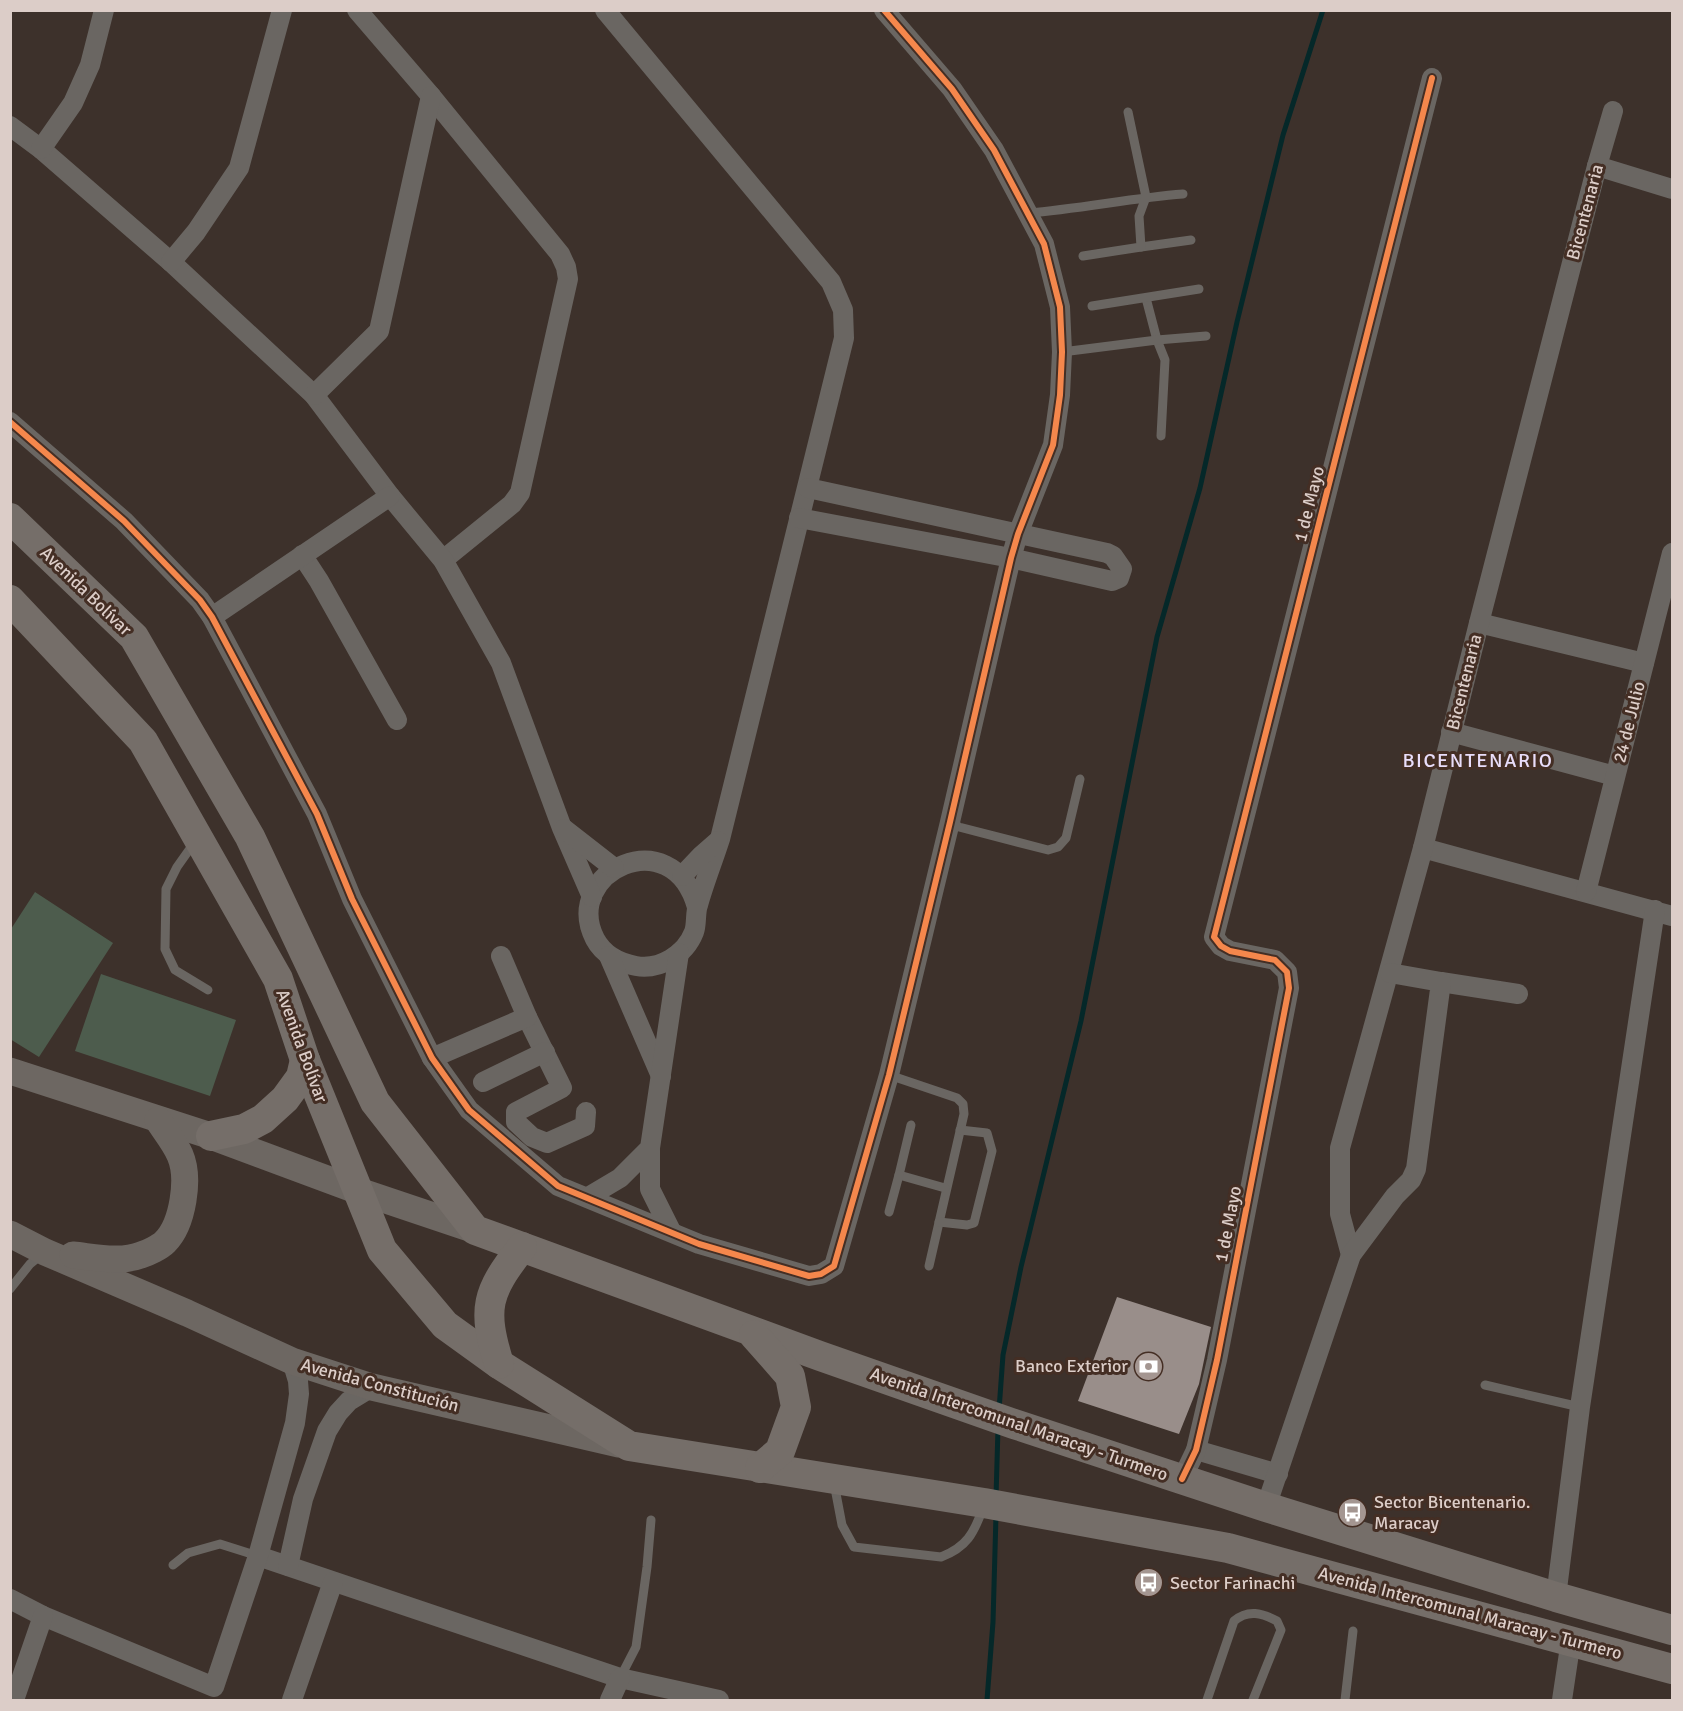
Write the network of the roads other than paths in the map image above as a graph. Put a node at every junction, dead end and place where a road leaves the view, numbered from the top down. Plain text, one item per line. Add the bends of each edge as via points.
1 (104, 10) edge
2 (282, 10) edge
3 (357, 10) edge
4 (605, 10) edge
5 (884, 10) edge
6 (1432, 78) dead end
7 (431, 96) junction
8 (1613, 111) dead end
9 (1128, 112) dead end
10 (10, 126) edge
11 (41, 149) junction
12 (1597, 166) junction
13 (1672, 189) edge
14 (1183, 194) dead end
15 (1146, 197) junction
16 (1028, 213) junction
17 (1191, 240) dead end
18 (1141, 247) junction
19 (1083, 256) dead end
20 (171, 262) junction
21 (1198, 289) dead end
22 (1146, 298) junction
23 (1092, 306) dead end
24 (1206, 336) dead end
25 (1157, 340) junction
26 (1062, 352) junction
27 (314, 395) junction
28 (10, 422) edge
29 (1161, 436) dead end
30 (808, 488) junction
31 (390, 496) junction
32 (10, 518) edge
33 (799, 518) junction
34 (1018, 534) junction
35 (1672, 552) edge
36 (302, 555) junction
37 (1011, 558) junction
38 (443, 560) junction
39 (10, 600) edge
40 (212, 617) junction
41 (1479, 623) junction
42 (1644, 663) junction
43 (397, 720) dead end
44 (1451, 732) junction
45 (1615, 776) junction
46 (1080, 779) dead end
47 (950, 822) junction
48 (562, 828) junction
49 (197, 839) junction
50 (720, 839) junction
51 (1423, 848) junction
52 (614, 868) junction
53 (682, 876) junction
54 (1586, 892) junction
55 (592, 897) junction
56 (697, 908) junction
57 (1664, 913) edge
58 (679, 953) junction
59 (501, 956) dead end
60 (609, 956) junction
61 (1390, 973) junction
62 (1441, 982) junction
63 (208, 990) dead end
64 (1518, 994) dead end
65 (527, 1017) junction
66 (544, 1052) junction
67 (432, 1058) junction
68 (305, 1060) junction
69 (14, 1074) edge
70 (889, 1075) junction
71 (661, 1076) junction
72 (483, 1082) dead end
73 (586, 1112) dead end
74 (158, 1120) junction
75 (911, 1125) dead end
76 (960, 1130) junction
77 (211, 1136) junction
78 (650, 1148) junction
79 (899, 1175) junction
80 (945, 1188) junction
81 (360, 1191) junction
82 (588, 1197) junction
83 (889, 1212) dead end
84 (939, 1222) junction
85 (475, 1230) junction
86 (671, 1231) junction
87 (10, 1234) edge
88 (522, 1247) junction
89 (45, 1252) junction
90 (1351, 1255) junction
91 (929, 1266) dead end
92 (10, 1289) edge
93 (750, 1330) junction
94 (292, 1361) junction
95 (499, 1364) junction
96 (1485, 1385) dead end
97 (372, 1387) junction
98 (1580, 1407) junction
99 (629, 1446) junction
100 (1196, 1450) junction
101 (760, 1468) junction
102 (1278, 1474) junction
103 (833, 1478) junction
104 (1182, 1479) junction
105 (987, 1504) junction
106 (1266, 1507) junction
107 (651, 1520) dead end
108 (263, 1535) junction
109 (295, 1541) junction
110 (258, 1556) junction
111 (173, 1565) dead end
112 (288, 1566) junction
113 (333, 1582) junction
114 (1556, 1597) junction
115 (10, 1599) edge
116 (43, 1616) junction
117 (1672, 1630) edge
118 (1353, 1631) dead end
119 (1571, 1640) junction
120 (1672, 1669) edge
121 (620, 1678) junction
122 (211, 1694) edge
123 (14, 1701) edge
124 (292, 1701) edge
125 (610, 1701) edge
126 (719, 1701) edge
127 (1207, 1701) edge
128 (1252, 1701) edge
129 (1345, 1701) edge
130 (1562, 1701) edge

1 - 11 street via 90,65 73,103
2 - 20 street via 238,168
3 - 7 street
4 - 30 street via 831,282 843,310 844,338
5 - 16 street via 952,89 994,150
6 - 100 street, 1 de Mayo via 1214,937 1230,951 1275,960 1287,972 1289,988
7 - 27 street via 379,331
7 - 38 street via 560,254 568,279 520,493 512,504
8 - 12 street, Bicentenaria
9 - 15 lane
10 - 11 street
11 - 20 street
12 - 13 street
12 - 41 street, Bicentenaria
14 - 15 lane
15 - 16 lane
15 - 18 lane via 1138,216
16 - 26 street via 1044,244 1060,307
17 - 18 lane
18 - 19 lane
20 - 27 street
21 - 22 lane
22 - 23 lane
22 - 25 lane
24 - 25 lane
25 - 26 lane
25 - 29 lane via 1165,360
26 - 34 street via 1053,445
27 - 31 street
28 - 40 street via 124,521
30 - 33 street
30 - 34 street
31 - 36 street
31 - 38 street
32 - 85 main road, Avenida Bolívar via 134,637 250,837 375,1101
33 - 37 street
33 - 50 street
34 - 37 street
34 - 37 street via 1107,553 1122,569 1119,578 1112,581
35 - 42 street, 24 de Julio
36 - 40 street
36 - 43 street
37 - 47 street
38 - 48 street via 501,663
39 - 49 main road, Avenida Bolívar via 143,741
40 - 67 street via 317,814 352,899
41 - 42 street
41 - 44 street, Bicentenaria
42 - 45 street, 24 de Julio
44 - 45 street
44 - 51 street, Bicentenaria
45 - 54 street, 24 de Julio
46 - 47 lane via 1065,838 1058,847 1048,850
47 - 70 street
48 - 52 street
48 - 55 street
49 - 63 lane via 166,889 165,949 175,970
49 - 68 main road, Avenida Bolívar via 278,980
50 - 53 street
50 - 56 street
51 - 54 street
51 - 61 street, Bicentenaria
52 - 53 street via 631,861 659,862
52 - 55 street via 600,881
53 - 56 street
54 - 57 street
55 - 60 street via 589,919 595,939
56 - 58 street via 694,931
57 - 98 street
58 - 60 street via 663,964 645,968
58 - 71 street
59 - 65 street
60 - 71 street
61 - 62 street
61 - 90 street, Bicentenaria via 1340,1148 1341,1214
62 - 64 street
62 - 90 street via 1416,1169
65 - 66 street
65 - 67 street
66 - 72 street
66 - 73 street via 562,1088 516,1112 516,1122 532,1137 547,1143 585,1126
67 - 82 street via 470,1110 558,1186
68 - 77 main road via 301,1077 263,1119 244,1129
68 - 81 main road, Avenida Bolívar
69 - 74 street
70 - 76 lane via 957,1098 963,1104 964,1114
70 - 86 street via 834,1266 809,1276 699,1244
71 - 78 street
74 - 77 street
74 - 89 street via 180,1155 185,1174 175,1227 164,1243 140,1256 116,1259
75 - 79 lane
76 - 80 lane
76 - 84 lane via 987,1133 992,1151 974,1223
77 - 81 street
78 - 82 street via 620,1178
78 - 86 street via 650,1189
79 - 80 lane
79 - 83 lane
80 - 84 lane
81 - 85 street
81 - 95 main road, Avenida Bolívar via 382,1250 445,1325
82 - 86 street
84 - 91 lane
85 - 88 main road, Avenida Intercomunal Maracay - Turmero
87 - 89 street, Avenida Constitución
88 - 93 main road, Avenida Intercomunal Maracay - Turmero
88 - 95 main road via 492,1292 488,1312
89 - 92 lane
89 - 94 street, Avenida Constitución
90 - 102 street
93 - 101 main road via 790,1376 796,1407 780,1451
93 - 104 main road, Avenida Intercomunal Maracay - Turmero
94 - 97 street, Avenida Constitución
94 - 108 street via 299,1394 295,1423
95 - 99 main road, Avenida Bolívar
96 - 98 lane
97 - 99 street, Avenida Constitución
97 - 109 street via 349,1401 327,1431 303,1499
98 - 114 street
99 - 101 main road, Avenida Intercomunal Maracay - Turmero
100 - 102 street
100 - 104 street, 1 de Mayo
101 - 103 main road, Avenida Intercomunal Maracay - Turmero
102 - 106 street
103 - 105 main road, Avenida Intercomunal Maracay - Turmero
103 - 105 lane via 842,1525 854,1547 941,1557 975,1531
104 - 106 main road, Avenida Intercomunal Maracay - Turmero
105 - 119 main road, Avenida Intercomunal Maracay - Turmero via 1228,1548
106 - 114 main road, Avenida Intercomunal Maracay - Turmero
107 - 121 lane via 636,1647
108 - 109 street
108 - 110 street
109 - 112 street
110 - 111 lane via 220,1544 188,1553
110 - 112 street
110 - 122 street
112 - 113 street
113 - 121 street
113 - 124 street
114 - 117 main road, Avenida Intercomunal Maracay - Turmero
115 - 116 street
116 - 122 street
116 - 123 street
118 - 129 lane
119 - 120 main road, Avenida Intercomunal Maracay - Turmero
119 - 130 street
121 - 125 street
121 - 126 street
127 - 128 lane via 1234,1621 1258,1613 1277,1621 1281,1630

